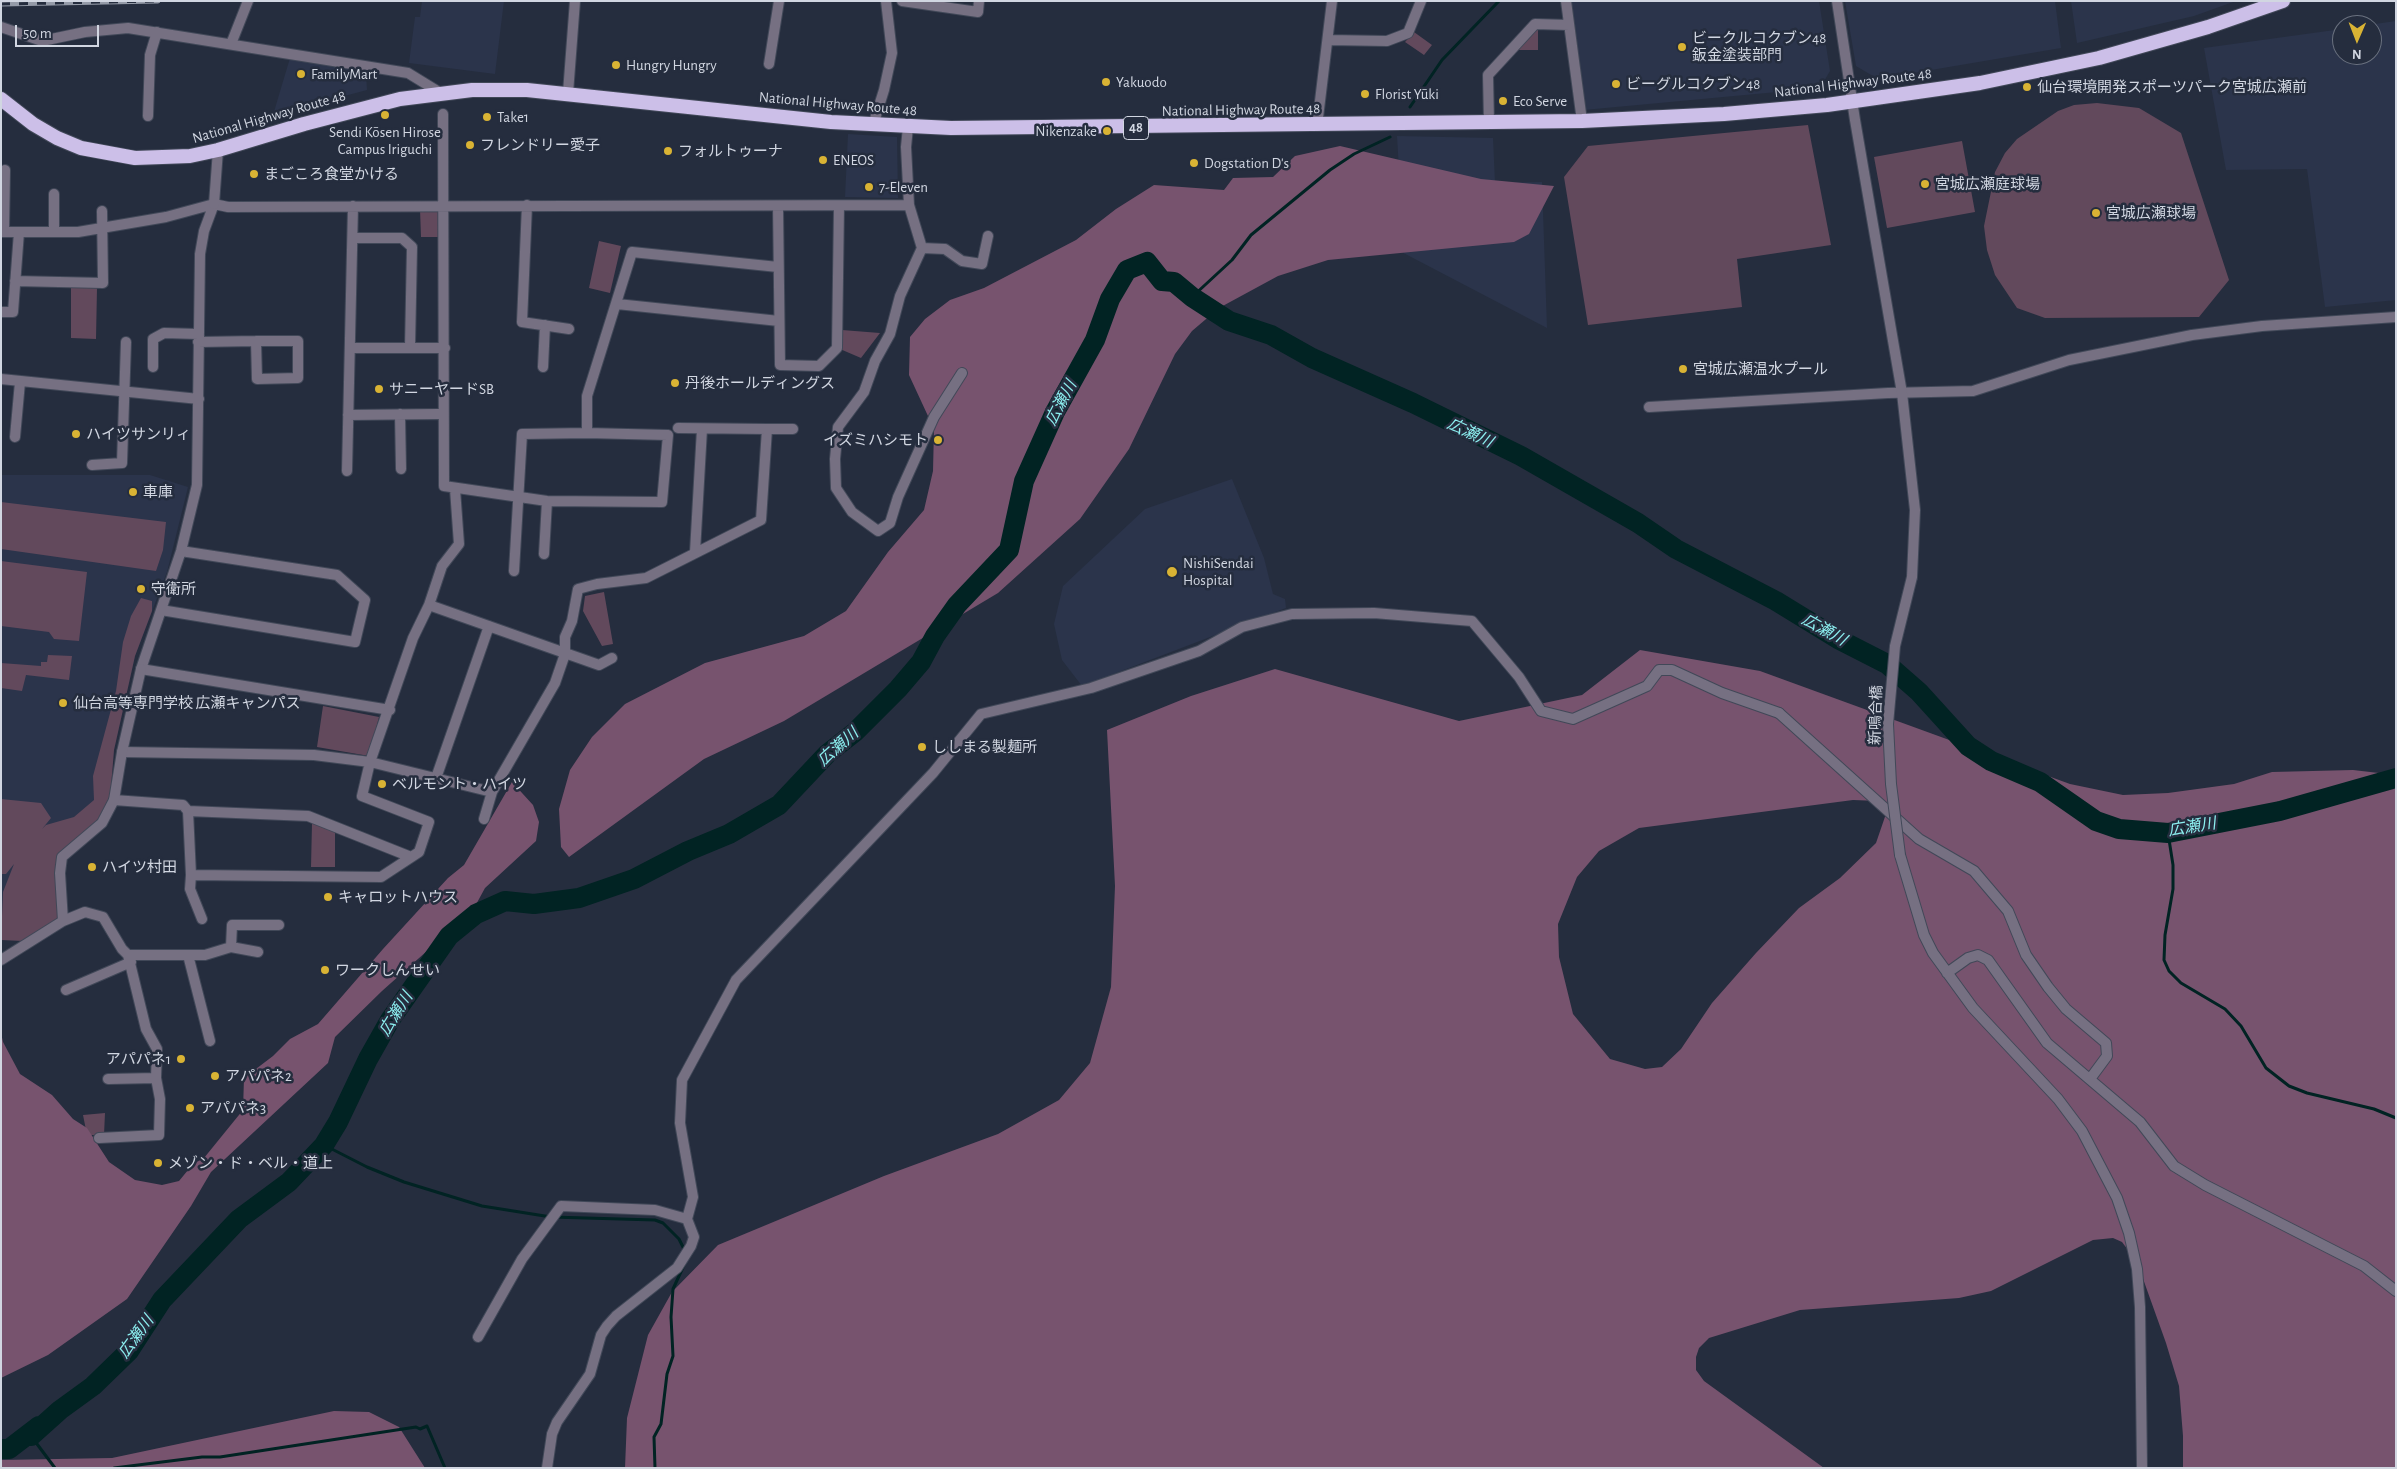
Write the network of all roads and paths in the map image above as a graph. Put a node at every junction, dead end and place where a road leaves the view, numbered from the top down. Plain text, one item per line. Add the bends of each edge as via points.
1 (248, 1) edge
2 (574, 1) edge
3 (778, 1) edge
4 (886, 1) edge
5 (902, 1) edge
6 (979, 1) edge
7 (1332, 1) edge
8 (1421, 1) edge
9 (1566, 1) edge
10 (1837, 1) edge
11 (2283, 1) edge
12 (1569, 25) junction
13 (1, 26) edge
14 (157, 32) junction
15 (1328, 40) junction
16 (231, 44) junction
17 (769, 64) dead end
18 (439, 92) junction
19 (568, 93) junction
20 (1, 99) edge
21 (1852, 102) junction
22 (443, 114) dead end
23 (148, 116) dead end
24 (1582, 121) junction
25 (1489, 123) junction
26 (873, 125) junction
27 (1317, 126) junction
28 (908, 127) junction
29 (218, 150) junction
30 (5, 170) dead end
31 (54, 194) dead end
32 (214, 204) junction
33 (444, 205) junction
34 (527, 205) junction
35 (908, 205) junction
36 (353, 206) junction
37 (778, 206) junction
38 (839, 206) junction
39 (102, 211) dead end
40 (103, 228) junction
41 (2, 232) edge
42 (18, 232) junction
43 (54, 232) junction
44 (988, 236) dead end
45 (352, 238) junction
46 (922, 248) junction
47 (778, 267) junction
48 (15, 281) junction
49 (617, 304) junction
50 (1, 312) edge
51 (2396, 317) edge
52 (778, 321) junction
53 (545, 325) junction
54 (569, 329) dead end
55 (198, 338) junction
56 (256, 341) junction
57 (126, 342) dead end
58 (410, 347) junction
59 (350, 348) junction
60 (445, 348) junction
61 (153, 367) dead end
62 (543, 367) dead end
63 (962, 373) dead end
64 (1, 379) edge
65 (20, 382) junction
66 (125, 392) junction
67 (1902, 393) junction
68 (199, 399) junction
69 (1649, 407) dead end
70 (400, 414) junction
71 (438, 414) dead end
72 (348, 415) junction
73 (678, 428) dead end
74 (702, 429) junction
75 (767, 429) junction
76 (793, 429) dead end
77 (587, 433) junction
78 (15, 437) dead end
79 (92, 465) dead end
80 (401, 469) dead end
81 (347, 470) dead end
82 (455, 489) junction
83 (520, 496) junction
84 (547, 501) junction
85 (181, 551) junction
86 (695, 552) junction
87 (544, 554) dead end
88 (514, 571) dead end
89 (429, 605) junction
90 (161, 610) junction
91 (489, 626) junction
92 (565, 654) junction
93 (612, 658) dead end
94 (141, 669) junction
95 (390, 710) junction
96 (122, 752) junction
97 (370, 762) junction
98 (436, 778) junction
99 (492, 792) junction
100 (114, 800) junction
101 (188, 810) junction
102 (484, 819) dead end
103 (411, 857) junction
104 (191, 875) junction
105 (202, 919) dead end
106 (63, 921) junction
107 (279, 925) dead end
108 (231, 947) junction
109 (258, 952) dead end
110 (188, 955) junction
111 (129, 958) junction
112 (1, 960) edge
113 (1947, 973) junction
114 (66, 990) dead end
115 (210, 1040) dead end
116 (156, 1078) junction
117 (108, 1080) dead end
118 (2090, 1080) junction
119 (99, 1138) dead end
120 (687, 1219) junction
121 (2396, 1291) edge
122 (478, 1337) dead end
123 (547, 1468) edge
124 (2142, 1468) edge

1 - 16 street
2 - 19 street
3 - 17 street
4 - 26 street via 892,53
5 - 6 street via 978,12
7 - 15 street
8 - 15 street via 1408,33 1387,40
9 - 12 street
10 - 21 street, 新鳴合橋
11 - 21 highway, National Highway Route 48 / 48 via 2208,27 2099,58 1980,83
12 - 24 street
12 - 25 street via 1535,24 1488,75
13 - 14 street via 42,41 128,28
14 - 16 street
14 - 23 street via 150,55
15 - 27 street
16 - 18 street via 408,73
18 - 19 highway, National Highway Route 48 / 48 via 527,90
18 - 29 highway, National Highway Route 48 / 48 via 358,109
19 - 26 highway, National Highway Route 48 / 48
20 - 29 highway, National Highway Route 48 / 48 via 33,124 81,148 135,158 162,158
21 - 24 highway, National Highway Route 48 / 48 via 1724,114
21 - 67 street, 新鳴合橋
22 - 33 street
24 - 25 highway, National Highway Route 48 / 48
25 - 27 highway, National Highway Route 48 / 48
26 - 28 highway, National Highway Route 48 / 48
27 - 28 highway, National Highway Route 48 / 48
28 - 35 street
29 - 32 street
30 - 41 street
31 - 43 street
32 - 36 street
32 - 40 street via 166,217
32 - 55 street via 200,251
33 - 34 street
33 - 36 street
33 - 60 street
34 - 37 street
34 - 53 street via 522,322
35 - 38 street
35 - 46 street
36 - 45 street
37 - 38 street
37 - 47 street
38 - 52 street via 837,348 819,366 780,365
39 - 40 street
40 - 43 street
40 - 48 street via 103,283
41 - 42 street
42 - 43 street
42 - 48 street
44 - 46 street via 982,264 962,261 945,249
45 - 58 street via 402,238 412,247
45 - 59 street
46 - 63 street via 864,392 838,427 836,488 852,512 878,531 890,523 898,496 934,417
47 - 49 street via 632,252
47 - 52 street
48 - 50 street via 13,312
49 - 52 street
49 - 77 street via 588,396
51 - 67 street via 2262,326 2192,335 2069,360 1973,390
53 - 54 street
53 - 62 street
55 - 56 street
55 - 61 street via 164,333 153,339
55 - 68 street
56 - 56 street via 298,341 298,378 258,379
57 - 66 street
58 - 59 street
58 - 60 street
59 - 72 street
60 - 82 street via 444,486
64 - 65 street
65 - 66 street
65 - 78 street
66 - 68 street
66 - 79 street via 122,463
67 - 69 street
67 - 113 street, 新鳴合橋, bridge via 1915,510 1912,577 1895,646 1888,724 1891,784 1900,855 1924,934
68 - 85 street via 195,453 197,485
70 - 71 street
70 - 72 street
70 - 80 street
72 - 81 street
73 - 74 street
74 - 75 street
74 - 86 street
75 - 76 street
75 - 86 street via 761,520
77 - 83 street via 522,434
77 - 84 street via 668,435 662,502
82 - 83 street
82 - 89 street via 459,544 442,566
83 - 84 street
83 - 88 street
84 - 87 street
85 - 90 street
85 - 90 street via 337,575 365,600 355,642
86 - 92 street via 646,578 578,589 572,621 565,637
89 - 91 street
89 - 95 street via 413,638
90 - 94 street
91 - 92 street
91 - 98 street
92 - 93 street via 599,664
92 - 99 street via 545,702
94 - 95 street
94 - 96 street
95 - 97 street
96 - 97 street via 314,755
96 - 100 street
97 - 98 street
97 - 103 street via 362,796 429,822 419,852
98 - 99 street
99 - 102 street
100 - 101 street via 183,805
100 - 106 street via 102,823 62,857
101 - 103 street via 308,816
101 - 104 street
103 - 104 street via 381,877
104 - 105 street via 190,889
106 - 111 street via 85,912 103,917
106 - 112 street
107 - 108 street via 232,925
108 - 109 street
108 - 110 street via 205,955
110 - 111 street
110 - 115 street
111 - 114 street
111 - 116 street via 146,1029 156,1049
113 - 118 street via 1968,958 1978,955 1988,960 2047,1043
113 - 124 street, 新鳴合橋 via 1973,1008 2058,1099 2082,1131 2117,1198 2137,1269
116 - 117 street
116 - 119 street via 160,1099 159,1135
118 - 120 street via 2107,1056 2106,1043 2066,1009 2048,987 2026,955 2008,912 1974,871 1919,838 1779,713 1722,694 1672,670 1659,670 1647,686 1573,719 1541,711 1472,621 1356,613 1292,614 1242,626 1200,651 1091,688 981,714 934,773 736,980 682,1080 680,1123 693,1198
118 - 121 street via 2140,1122 2174,1166 2204,1185 2364,1266
120 - 122 street via 655,1210 561,1206 522,1259
120 - 123 street via 694,1236 688,1253 663,1280 616,1316 601,1336 590,1374 552,1434

